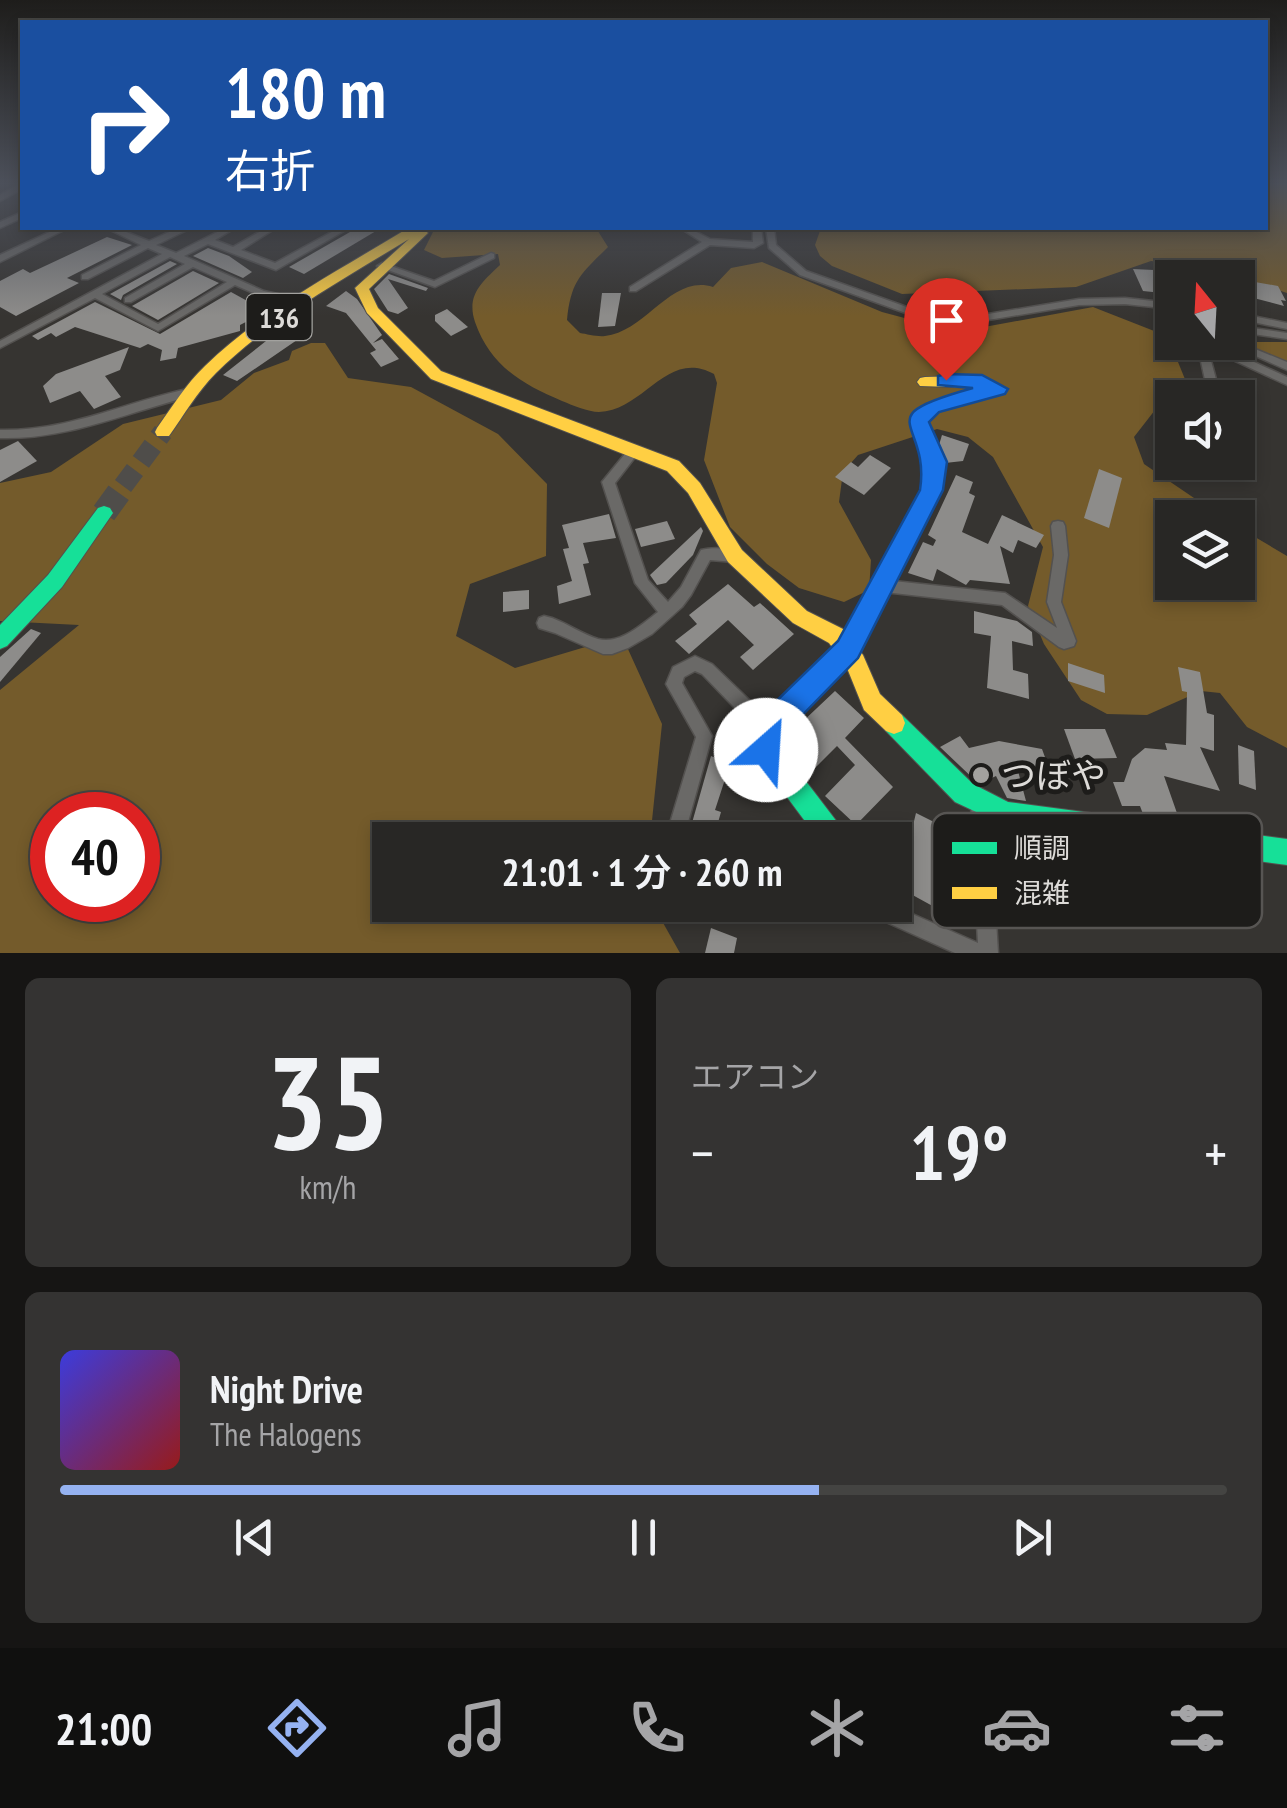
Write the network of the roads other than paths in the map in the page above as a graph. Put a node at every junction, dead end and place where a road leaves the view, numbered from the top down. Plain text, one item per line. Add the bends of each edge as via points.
1 (60, 230) edge
2 (115, 230) edge
3 (180, 230) edge
4 (227, 230) edge
5 (269, 230) edge
6 (342, 230) edge
7 (411, 230) edge
8 (417, 230) edge
9 (687, 230) edge
10 (757, 230) edge
11 (770, 230) edge
12 (207, 240) junction
13 (708, 242) junction
14 (150, 244) junction
15 (232, 251) junction
16 (174, 255) junction
17 (491, 256) dead end
18 (0, 259) edge
19 (193, 263) junction
20 (382, 266) junction
21 (68, 268) dead end
22 (234, 282) junction
23 (632, 289) dead end
24 (95, 294) junction
25 (128, 300) dead end
26 (300, 302) junction
27 (1155, 304) edge
28 (1255, 319) edge
29 (1287, 326) edge
30 (1255, 331) edge
31 (1287, 336) edge
32 (0, 345) edge
33 (1255, 353) edge
34 (1287, 366) edge
35 (1211, 380) edge
36 (1287, 381) edge
37 (925, 382) dead end
38 (192, 392) junction
39 (163, 432) tunnel mouth
40 (0, 434) edge
41 (633, 452) junction
42 (104, 514) tunnel mouth
43 (1058, 526) dead end
44 (735, 556) junction
45 (884, 586) junction
46 (667, 612) junction
47 (544, 622) dead end
48 (0, 639) edge
49 (848, 650) junction
50 (768, 730) junction
51 (980, 804) junction
52 (980, 813) edge
53 (1003, 813) edge
54 (679, 822) edge
55 (821, 822) edge
56 (1262, 849) edge
57 (1287, 852) edge
58 (908, 922) edge
59 (987, 928) edge
60 (977, 953) edge
61 (988, 953) edge

1 - 18 street
2 - 14 street
3 - 14 street
4 - 12 street
5 - 15 street
6 - 15 street via 276,268
7 - 26 main road, 136
8 - 20 main road via 422,233
9 - 13 street
10 - 13 street via 754,245
11 - 27 street via 772,246 803,273 928,318 970,320 1080,302
12 - 15 street
12 - 16 street
13 - 23 street
14 - 16 street
14 - 21 street via 87,278
16 - 19 street
16 - 24 street
17 - 20 street via 435,284
19 - 22 street
19 - 25 street
20 - 41 main road via 365,282 366,302 436,375
22 - 24 street via 158,328
22 - 26 street
24 - 32 street
26 - 38 main road, 136 via 220,361
28 - 29 street
30 - 31 street
33 - 34 street
35 - 36 street via 1205,357 1210,350
37 - 45 main road via 982,382 998,389 932,407 919,420 935,474
38 - 39 main road, 136
38 - 40 street via 101,422
41 - 44 main road via 686,477
41 - 46 street via 608,482 642,583
42 - 48 main road
43 - 45 street via 1054,602 1069,641 1006,599
44 - 46 street via 706,554
44 - 49 main road via 800,618
45 - 49 main road
46 - 47 street via 611,647
49 - 50 main road
49 - 51 main road via 872,702
50 - 54 street via 707,669 695,663 678,672 674,684 704,736
50 - 55 main road via 766,750
51 - 52 street
51 - 53 main road
56 - 57 main road
58 - 60 street
59 - 61 street

